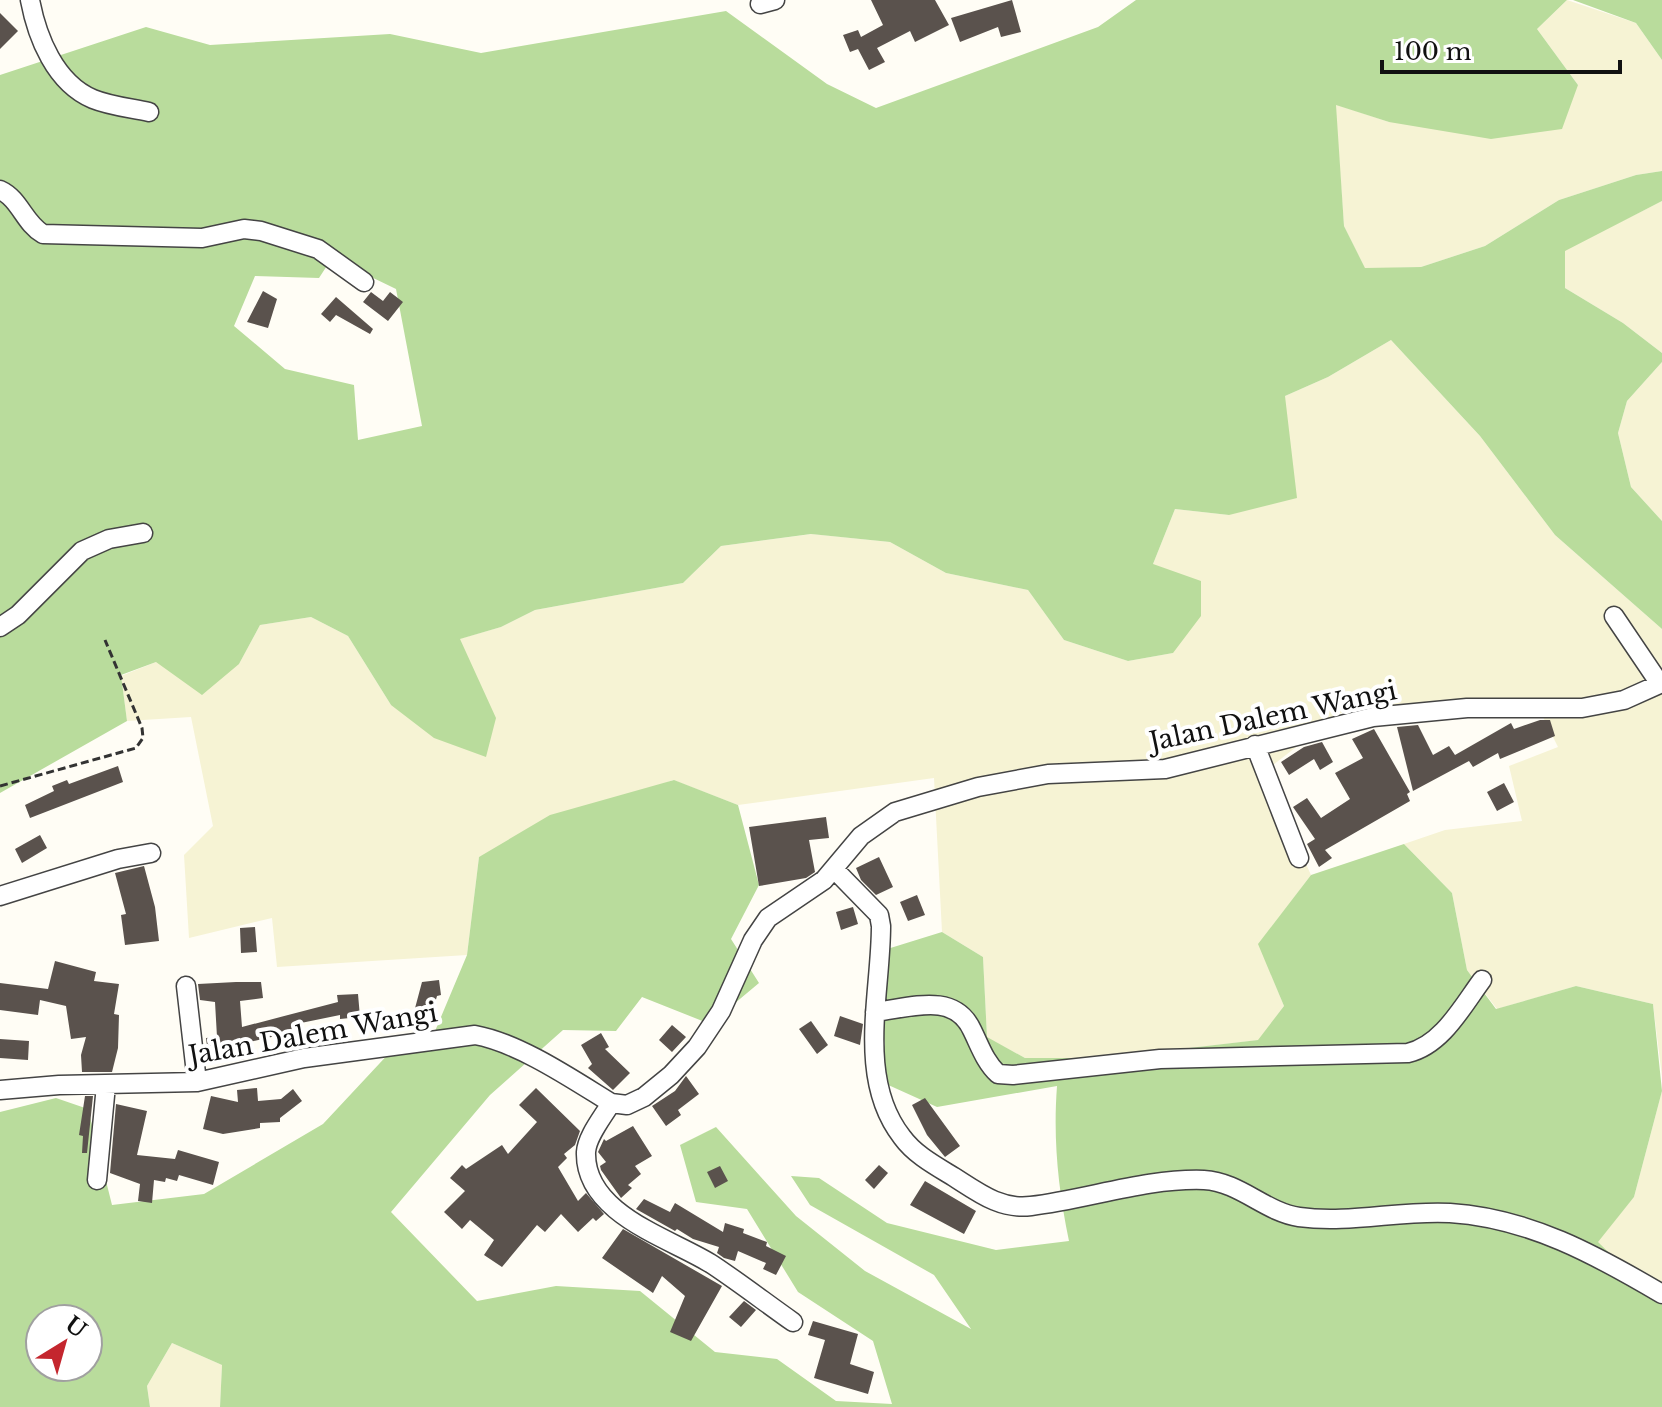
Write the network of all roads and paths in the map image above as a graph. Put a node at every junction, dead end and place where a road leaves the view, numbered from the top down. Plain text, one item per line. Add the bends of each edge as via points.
1 (30, 0) edge
2 (149, 112) dead end
3 (0, 190) edge
4 (364, 282) dead end
5 (143, 533) dead end
6 (1614, 616) dead end
7 (0, 627) edge
8 (105, 640) dead end
9 (1661, 684) edge
10 (1255, 745) junction
11 (0, 786) edge
12 (151, 853) dead end
13 (1299, 858) dead end
14 (835, 870) junction
15 (0, 896) edge
16 (1482, 980) dead end
17 (186, 986) dead end
18 (875, 1012) junction
19 (197, 1082) junction
20 (106, 1085) junction
21 (0, 1090) edge
22 (611, 1103) junction
23 (97, 1180) dead end
24 (1662, 1294) edge
25 (793, 1322) dead end

1 - 2 street via 35,23 67,82 92,99
3 - 4 street via 43,234 202,238 261,231 318,249
5 - 7 street via 82,551
6 - 9 street
8 - 11 path via 143,738 136,748
9 - 10 street, Jalan Dalem Wangi via 1604,705 1423,711 1373,717
10 - 13 street
10 - 14 street, Jalan Dalem Wangi via 1165,769 1048,774 978,787 895,812 876,823
12 - 15 street
14 - 18 street via 879,915
14 - 22 street, Jalan Dalem Wangi via 768,918 721,1011 671,1075 627,1105
16 - 18 street via 1437,1038 1425,1049 1408,1053 1160,1059 1013,1075 998,1074 988,1065 956,1008 940,1004
17 - 19 street
18 - 24 street via 875,1069 887,1115 902,1139 922,1158 1007,1206 1207,1180 1297,1217 1449,1213 1514,1223 1592,1252
19 - 20 street, Jalan Dalem Wangi
19 - 22 street, Jalan Dalem Wangi via 304,1058 475,1035 495,1038
20 - 21 street, Jalan Dalem Wangi
20 - 23 street
22 - 25 street via 586,1149 588,1168 610,1202 649,1234 711,1264

